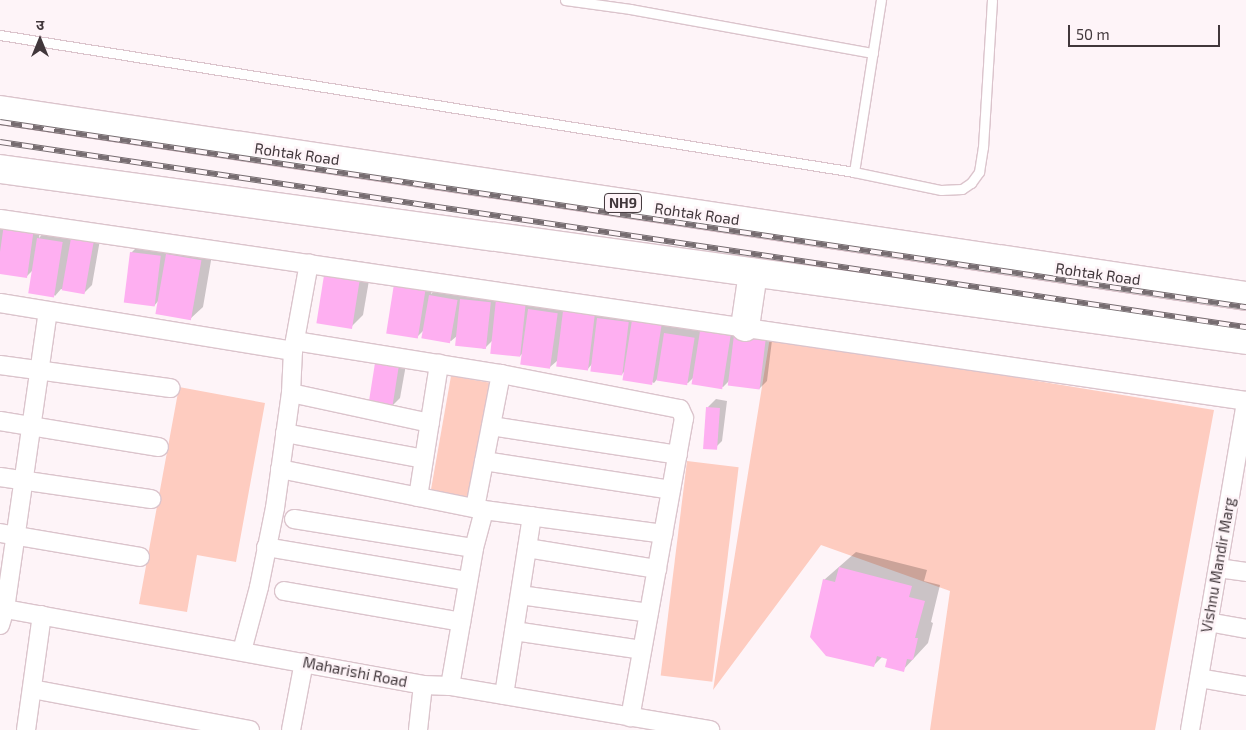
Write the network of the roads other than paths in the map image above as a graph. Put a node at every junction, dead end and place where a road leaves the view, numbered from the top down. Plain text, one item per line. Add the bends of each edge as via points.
1 (565, 0) edge
2 (882, 0) edge
3 (992, 0) edge
4 (0, 35) edge
5 (873, 53) junction
6 (0, 110) edge
7 (0, 169) edge
8 (854, 172) junction
9 (0, 219) edge
10 (309, 264) junction
11 (754, 273) junction
12 (1246, 296) edge
13 (0, 304) edge
14 (48, 311) junction
15 (745, 327) junction
16 (1246, 340) edge
17 (294, 346) junction
18 (439, 364) junction
19 (0, 365) edge
20 (39, 372) junction
21 (501, 374) junction
22 (170, 388) dead end
23 (291, 393) junction
24 (1246, 401) edge
25 (0, 421) edge
26 (430, 422) junction
27 (31, 426) junction
28 (491, 426) junction
29 (285, 433) junction
30 (159, 447) dead end
31 (678, 455) junction
32 (424, 459) junction
33 (484, 461) junction
34 (280, 470) junction
35 (0, 477) edge
36 (24, 481) junction
37 (671, 490) junction
38 (418, 497) junction
39 (151, 500) dead end
40 (480, 509) junction
41 (532, 516) junction
42 (294, 519) dead end
43 (8, 534) edge
44 (663, 534) junction
45 (266, 548) junction
46 (474, 548) junction
47 (527, 548) junction
48 (140, 557) dead end
49 (1218, 568) junction
50 (657, 569) junction
51 (1246, 572) edge
52 (468, 581) junction
53 (284, 591) dead end
54 (520, 595) junction
55 (649, 613) junction
56 (2, 614) edge
57 (42, 615) junction
58 (461, 622) junction
59 (1208, 622) junction
60 (1246, 628) edge
61 (514, 630) junction
62 (642, 650) junction
63 (242, 651) junction
64 (304, 662) junction
65 (1199, 678) junction
66 (423, 685) junction
67 (450, 686) junction
68 (1246, 686) edge
69 (32, 689) junction
70 (504, 695) junction
71 (630, 717) junction
72 (664, 726) edge
73 (26, 730) edge
74 (250, 730) edge
75 (291, 730) edge
76 (418, 730) edge
77 (710, 730) edge
78 (1190, 730) edge

1 - 5 lane
2 - 5 lane
3 - 8 lane via 983,147 980,172 972,183 962,189 941,190
4 - 8 lane
5 - 8 lane
6 - 12 main road, Rohtak Road / NH9
7 - 11 main road
9 - 10 street
10 - 15 street
10 - 17 street
11 - 15 main road
11 - 16 main road
13 - 14 street
14 - 17 street
14 - 20 street
15 - 24 street
17 - 18 street
17 - 23 street
18 - 21 street
18 - 26 street
19 - 20 street
20 - 22 street
20 - 27 street
21 - 28 street
21 - 31 street via 680,409 684,418
23 - 26 street
23 - 29 street
24 - 49 street, Vishnu Mandir Marg
25 - 27 street
26 - 32 street
27 - 30 street
27 - 36 street
28 - 31 street
28 - 33 street
29 - 32 street
29 - 34 street
31 - 37 street
32 - 38 street
33 - 37 street
33 - 40 street
34 - 38 street
34 - 45 street
35 - 36 street
36 - 39 street
36 - 43 street
37 - 44 street
38 - 40 street
40 - 41 street
40 - 46 street
41 - 44 street
41 - 47 street
42 - 46 street
43 - 48 street
43 - 56 street
44 - 50 street
45 - 52 street
45 - 63 street
46 - 52 street
47 - 50 street
47 - 54 street
49 - 51 street
49 - 59 street, Vishnu Mandir Marg
50 - 55 street
52 - 58 street
53 - 58 street
54 - 55 street
54 - 61 street
55 - 62 street
56 - 57 street, Maharishi Road
57 - 63 street, Maharishi Road
57 - 69 street
58 - 67 street
59 - 60 street
59 - 65 street, Vishnu Mandir Marg
61 - 62 street
61 - 70 street
62 - 71 street
63 - 64 street, Maharishi Road
64 - 66 street, Maharishi Road
64 - 75 street
65 - 68 street
65 - 78 street, Vishnu Mandir Marg
66 - 67 street, Maharishi Road
66 - 76 street
67 - 70 street, Maharishi Road
69 - 73 street
69 - 74 street
70 - 71 street, Maharishi Road
71 - 72 street, Maharishi Road
72 - 77 street, Maharishi Road

